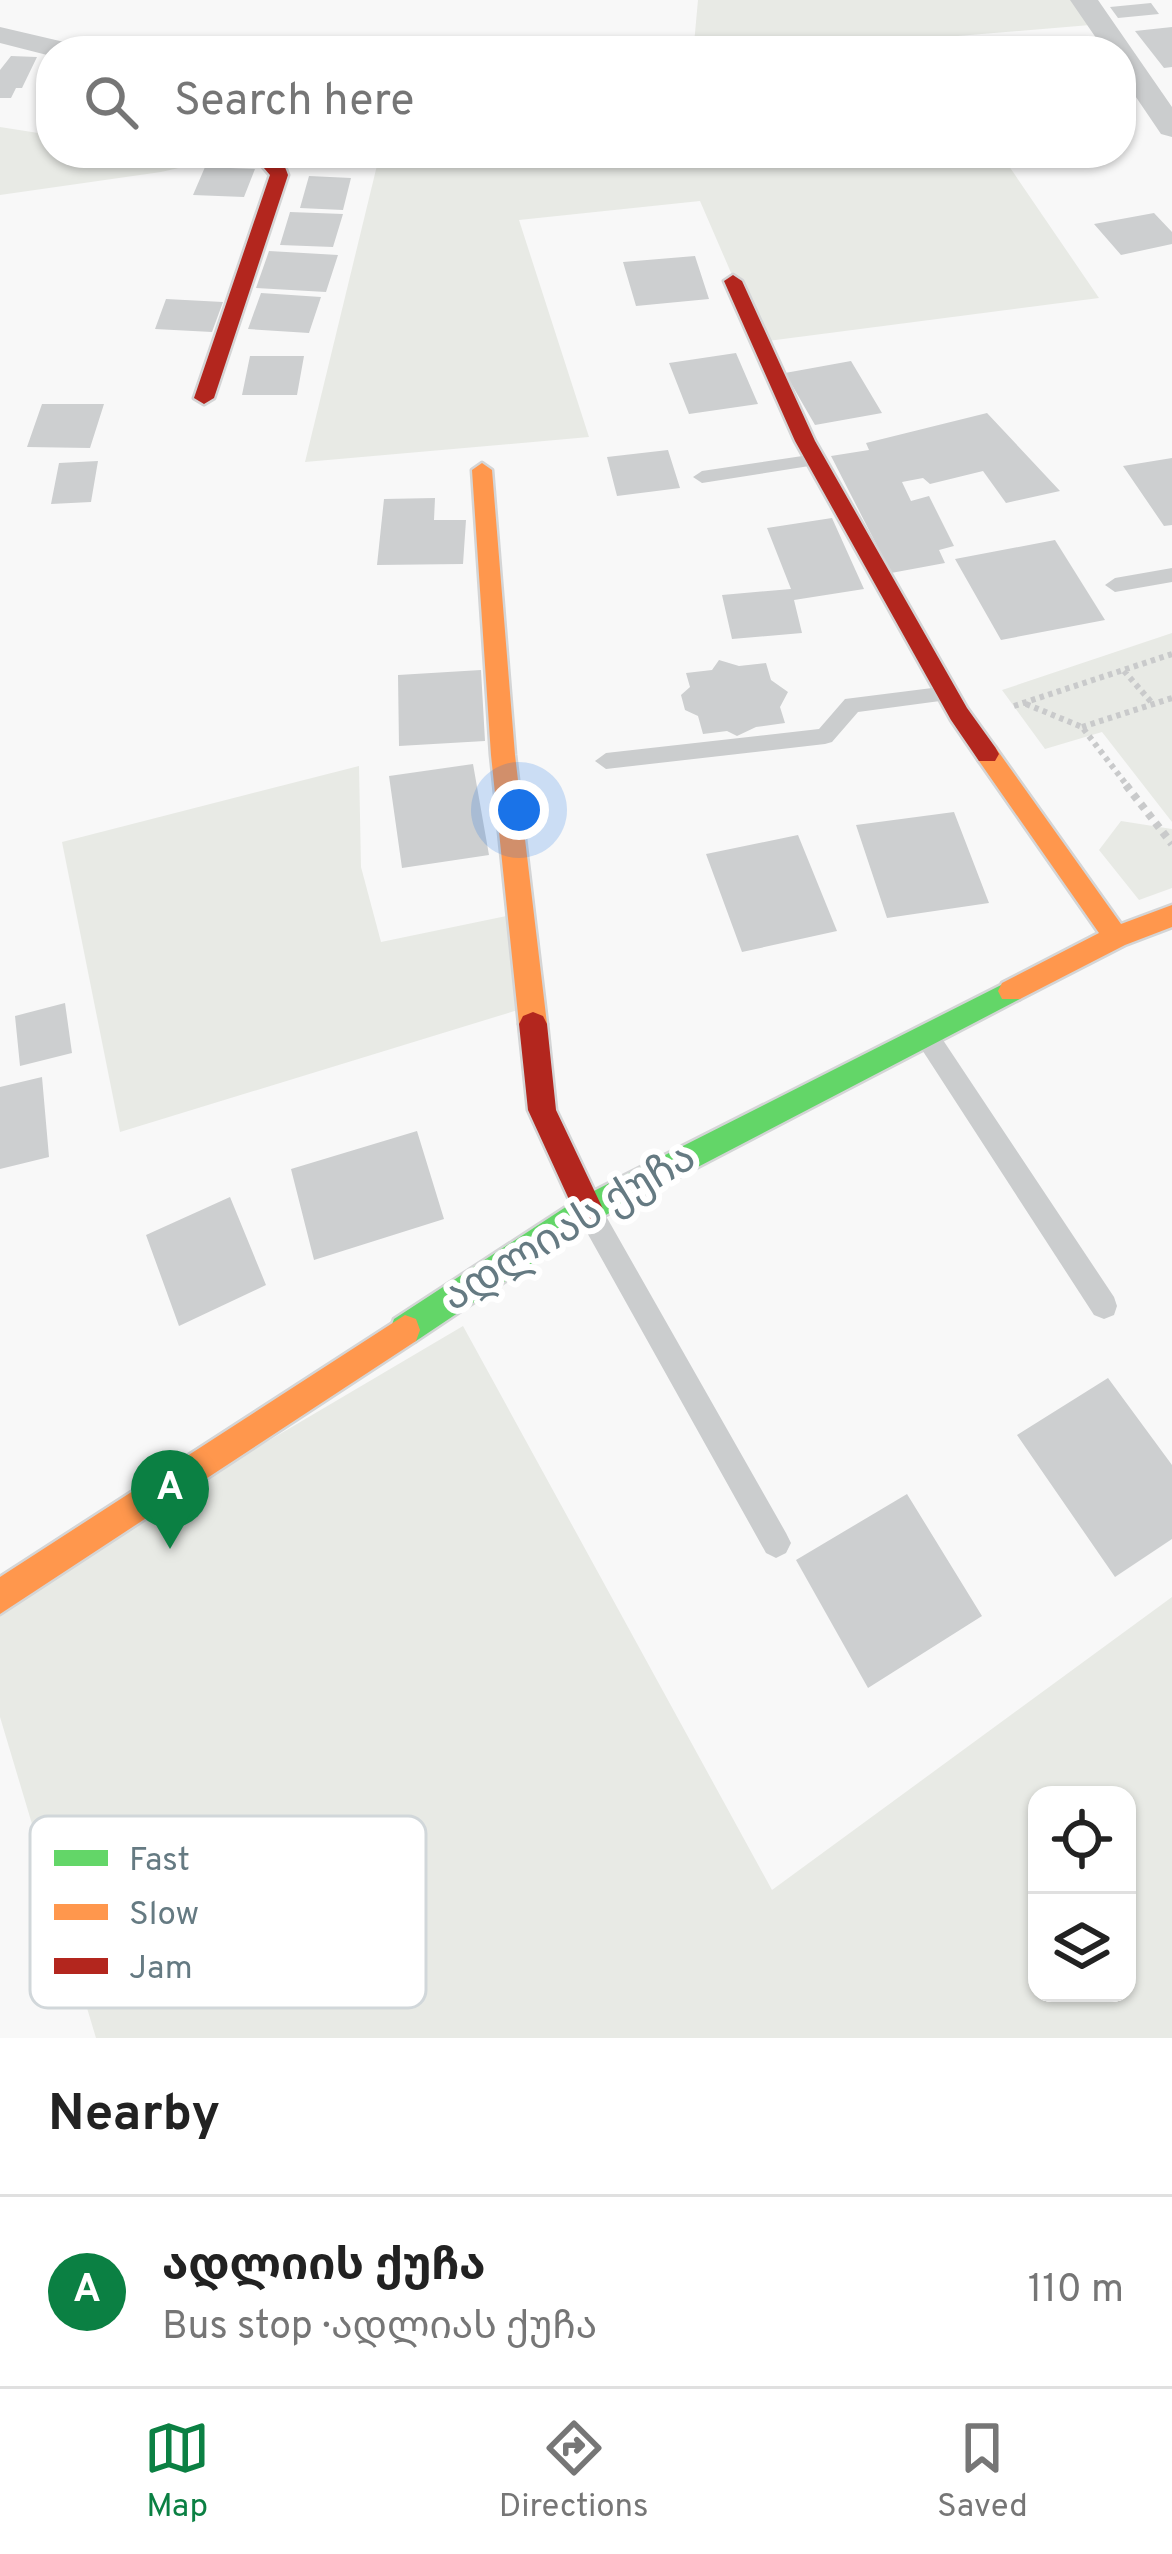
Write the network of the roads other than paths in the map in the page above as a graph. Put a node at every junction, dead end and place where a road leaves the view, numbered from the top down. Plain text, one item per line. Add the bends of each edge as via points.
1 (1084, 0) edge
2 (0, 35) edge
3 (1109, 36) edge
4 (36, 43) edge
5 (1136, 75) edge
6 (1172, 128) edge
7 (277, 168) edge
8 (733, 281) dead end
9 (203, 398) dead end
10 (816, 460) junction
11 (482, 470) dead end
12 (702, 477) dead end
13 (1172, 574) edge
14 (1114, 585) dead end
15 (954, 704) junction
16 (606, 761) dead end
17 (1172, 916) edge
18 (1116, 937) junction
19 (926, 1034) junction
20 (588, 1209) junction
21 (1104, 1306) dead end
22 (776, 1543) dead end
23 (0, 1597) edge

1 - 3 street
2 - 4 street
5 - 6 street
7 - 9 street
8 - 10 street
10 - 12 lane
10 - 15 street
11 - 20 street via 542,1110
13 - 14 lane
15 - 16 lane via 852,705 825,736
15 - 18 street
17 - 18 street, ადლიას ქუჩა
18 - 19 street, ადლიას ქუჩა
19 - 20 street, ადლიას ქუჩა
19 - 21 lane
20 - 22 lane
20 - 23 street, ადლიას ქუჩა

